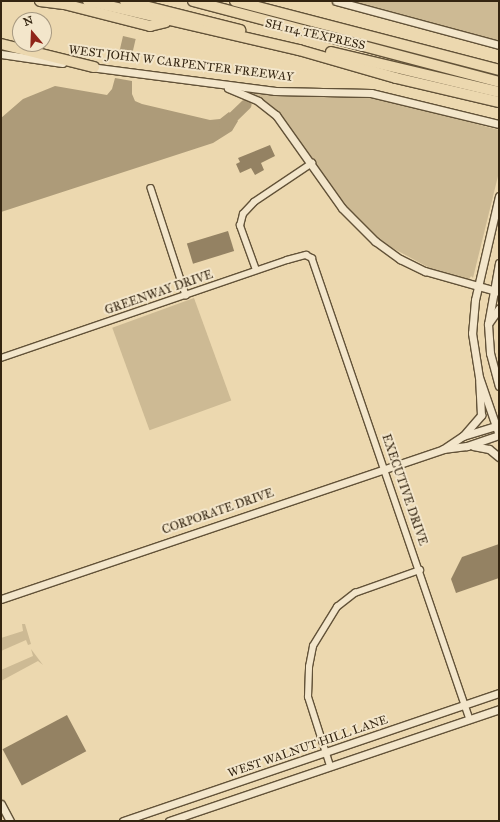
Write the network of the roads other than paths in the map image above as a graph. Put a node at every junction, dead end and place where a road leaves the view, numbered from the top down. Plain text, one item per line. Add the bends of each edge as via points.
1 (40, 1) edge
2 (88, 1) edge
3 (125, 1) edge
4 (193, 1) edge
5 (235, 1) edge
6 (336, 1) edge
7 (168, 21) junction
8 (1, 44) edge
9 (499, 45) edge
10 (1, 54) edge
11 (449, 59) junction
12 (499, 64) edge
13 (94, 67) junction
14 (499, 70) edge
15 (499, 82) edge
16 (220, 85) junction
17 (499, 92) edge
18 (499, 102) edge
19 (499, 124) edge
20 (312, 163) junction
21 (151, 188) dead end
22 (499, 196) edge
23 (499, 263) edge
24 (256, 270) junction
25 (317, 270) joint
26 (478, 286) junction
27 (496, 291) edge
28 (186, 295) junction
29 (499, 308) edge
30 (488, 324) junction
31 (1, 358) edge
32 (479, 377) junction
33 (499, 386) edge
34 (498, 426) edge
35 (499, 435) edge
36 (463, 436) junction
37 (467, 446) junction
38 (443, 449) junction
39 (499, 457) edge
40 (386, 469) junction
41 (420, 570) junction
42 (1, 599) edge
43 (499, 693) edge
44 (465, 705) junction
45 (499, 709) edge
46 (470, 719) junction
47 (325, 753) junction
48 (330, 766) junction
49 (1, 804) edge
50 (10, 821) edge
51 (123, 821) edge
52 (169, 821) edge

1 - 7 highway via 64,4 150,26
2 - 7 highway
3 - 17 highway, SH 114 TEXPRESS
4 - 15 highway, SH 114 TEXPRESS
5 - 11 highway
6 - 9 main road
7 - 18 highway via 299,50 396,78
8 - 13 highway
10 - 13 main road, WEST JOHN W CARPENTER FREEWAY
11 - 12 highway
11 - 14 highway
13 - 16 main road, WEST JOHN W CARPENTER FREEWAY
16 - 19 main road, WEST JOHN W CARPENTER FREEWAY via 275,91 371,93
16 - 20 main road via 265,106 290,132
20 - 24 street via 254,202 242,214 240,226
20 - 26 main road via 342,208 385,248 425,271
21 - 28 street
22 - 26 main road
23 - 27 main road
24 - 25 street, GREENWAY DRIVE via 306,255 312,258
24 - 28 street, GREENWAY DRIVE
25 - 40 street, EXECUTIVE DRIVE
26 - 27 main road
26 - 32 main road via 472,333
27 - 30 main road
28 - 31 street, GREENWAY DRIVE
29 - 30 main road
30 - 33 main road via 490,353
32 - 34 main road
32 - 36 main road via 481,415
34 - 35 main road
34 - 36 main road, CORPORATE DRIVE
35 - 37 main road, CORPORATE DRIVE
36 - 38 main road, CORPORATE DRIVE
37 - 38 main road, CORPORATE DRIVE
37 - 39 main road via 485,448
38 - 40 main road, CORPORATE DRIVE
40 - 41 street, EXECUTIVE DRIVE
40 - 42 main road, CORPORATE DRIVE
41 - 44 street, EXECUTIVE DRIVE
41 - 47 street via 355,593 337,607 313,646 308,697
43 - 44 main road, WEST WALNUT HILL LANE
44 - 46 street, EXECUTIVE DRIVE
44 - 47 main road, WEST WALNUT HILL LANE
45 - 46 main road, WEST WALNUT HILL LANE
46 - 48 main road, WEST WALNUT HILL LANE
47 - 48 street
47 - 51 main road, WEST WALNUT HILL LANE
48 - 52 main road, WEST WALNUT HILL LANE
49 - 50 main road

